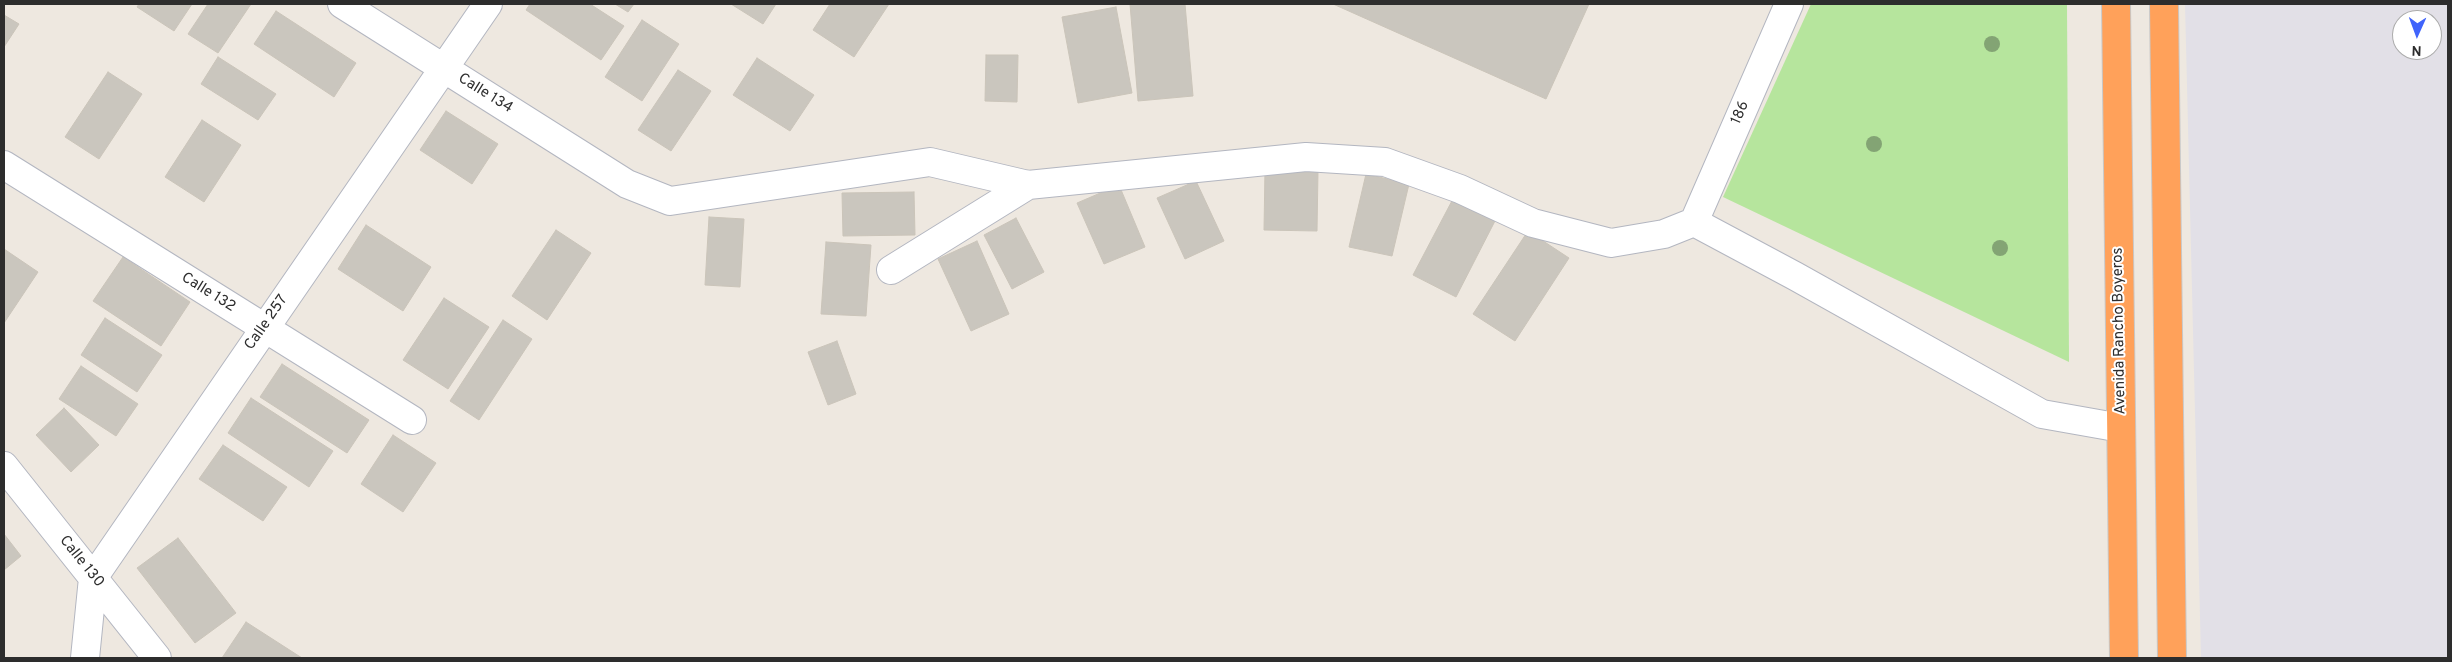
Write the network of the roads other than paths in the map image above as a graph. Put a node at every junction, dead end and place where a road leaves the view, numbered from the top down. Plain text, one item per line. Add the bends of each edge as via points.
1 (342, 4) edge
2 (488, 4) edge
3 (1789, 4) edge
4 (2116, 4) edge
5 (2164, 4) edge
6 (444, 68) junction
7 (4, 165) edge
8 (1028, 185) junction
9 (1694, 222) junction
10 (891, 270) dead end
11 (264, 328) junction
12 (412, 420) dead end
13 (2121, 428) junction
14 (4, 466) edge
15 (93, 578) junction
16 (85, 658) edge
17 (157, 658) edge
18 (2124, 658) edge
19 (2172, 658) edge

1 - 6 street, Calle 134
2 - 6 street, Calle 257
3 - 9 street, 186
4 - 13 highway, Avenida Rancho Boyeros
5 - 19 highway
6 - 8 street, Calle 134 via 627,184 670,201 930,162
6 - 11 street, Calle 257
7 - 11 street, Calle 132
8 - 9 street via 1306,157 1385,162 1460,189 1534,223 1611,243 1664,234
8 - 10 street
9 - 13 street via 2042,414
11 - 12 street, Calle 132
11 - 15 street, Calle 257
13 - 18 highway, Avenida Rancho Boyeros
14 - 15 street, Calle 130
15 - 16 street, Calle 257
15 - 17 street, Calle 130

